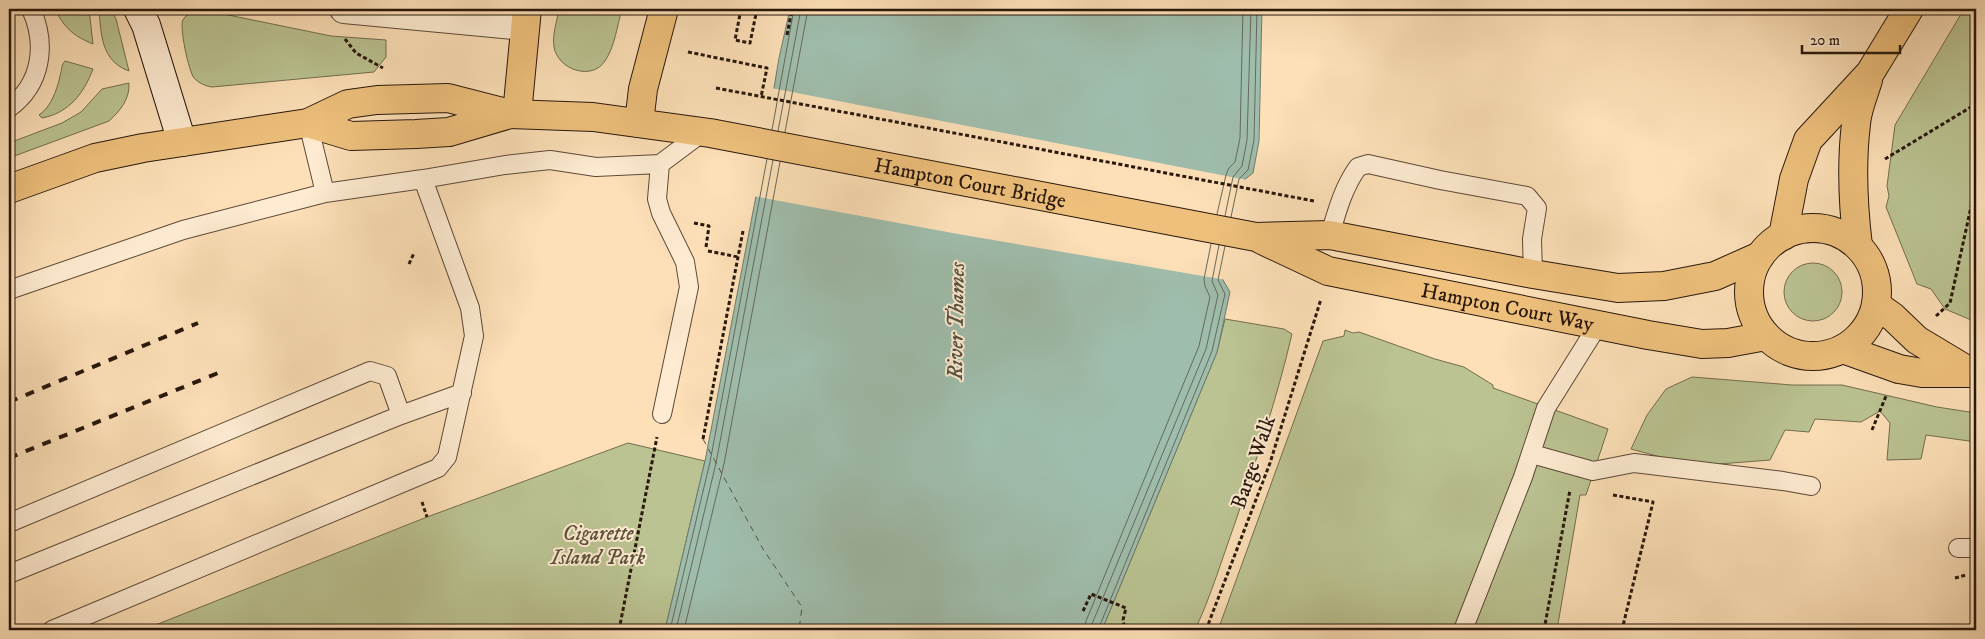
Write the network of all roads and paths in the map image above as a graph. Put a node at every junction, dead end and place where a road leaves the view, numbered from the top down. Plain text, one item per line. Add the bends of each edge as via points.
1 (32, 9) edge
2 (138, 9) edge
3 (344, 9) edge
4 (664, 9) edge
5 (741, 9) edge
6 (756, 9) edge
7 (792, 9) edge
8 (1909, 9) edge
9 (526, 17) edge
10 (786, 35) dead end
11 (345, 38) dead end
12 (688, 52) dead end
13 (388, 71) dead end
14 (1870, 73) junction
15 (716, 88) dead end
16 (761, 97) junction
17 (1976, 104) edge
18 (9, 108) edge
19 (513, 114) junction
20 (308, 123) junction
21 (639, 123) junction
22 (707, 132) junction
23 (182, 142) junction
24 (1876, 159) dead end
25 (660, 164) junction
26 (423, 179) junction
27 (1976, 184) edge
28 (9, 189) edge
29 (325, 193) junction
30 (1320, 202) dead end
31 (688, 222) dead end
32 (743, 231) dead end
33 (1248, 235) junction
34 (1330, 235) junction
35 (1783, 236) junction
36 (1858, 246) junction
37 (414, 253) dead end
38 (1760, 256) junction
39 (738, 257) junction
40 (409, 264) dead end
41 (1533, 274) junction
42 (9, 290) edge
43 (1320, 300) dead end
44 (1876, 305) junction
45 (1943, 310) dead end
46 (1598, 325) junction
47 (1766, 336) junction
48 (1843, 349) junction
49 (1974, 374) edge
50 (1888, 390) dead end
51 (462, 393) junction
52 (662, 414) joint
53 (401, 415) junction
54 (1872, 430) dead end
55 (703, 440) dead end
56 (1532, 454) junction
57 (1811, 486) dead end
58 (1578, 488) dead end
59 (1606, 493) dead end
60 (9, 523) edge
61 (1958, 548) dead end
62 (1976, 548) edge
63 (9, 574) edge
64 (1083, 611) dead end
65 (52, 630) edge
66 (618, 630) edge
67 (1125, 630) edge
68 (1206, 630) edge
69 (1463, 630) edge
70 (1544, 630) edge
71 (1622, 630) edge

1 - 18 lane via 40,34 39,57 30,84
2 - 23 street via 146,25
3 - 9 street
4 - 21 main road via 643,89
5 - 6 path via 735,40 750,43
7 - 10 path
8 - 14 main road
9 - 19 main road
11 - 13 path via 356,53
12 - 16 path via 767,68
14 - 35 main road via 1808,140 1794,179
14 - 36 main road via 1855,130 1852,194
15 - 16 path
16 - 30 path
17 - 24 path via 1885,159
19 - 20 main road via 449,132 416,134 351,136
19 - 20 main road via 448,98 413,98 348,104
19 - 21 main road, Hampton Court Bridge via 593,117
20 - 23 main road
20 - 29 lane
21 - 22 main road, Hampton Court Bridge
22 - 25 lane
22 - 33 main road, Hampton Court Bridge
23 - 28 main road via 95,158
25 - 26 lane via 596,167 550,160
25 - 52 lane via 657,199 685,262 689,287
26 - 29 lane
26 - 51 lane via 470,308 474,336
27 - 45 path via 1950,303
29 - 42 lane via 183,230
31 - 39 path via 709,226 706,251
32 - 39 path
33 - 34 main road, Hampton Court Way
33 - 46 main road, Hampton Court Way via 1328,272
34 - 41 main road, Hampton Court Way
34 - 41 lane via 1349,179 1358,167 1368,164 1526,196 1537,208 1532,238
35 - 36 main road via 1805,229 1828,230
35 - 38 main road
36 - 44 main road via 1874,273
37 - 40 path
38 - 41 main road, Hampton Court Way via 1715,276 1664,286 1618,288
38 - 47 main road via 1749,287 1750,305
39 - 55 path
43 - 68 path, Barge Walk via 1270,464
44 - 48 main road via 1861,335
44 - 49 main road via 1917,340
46 - 47 main road, Hampton Court Way via 1702,344
46 - 56 lane via 1546,408
47 - 48 main road via 1785,350 1802,356 1820,356
48 - 49 main road via 1899,369
50 - 54 path
51 - 53 lane
51 - 65 lane via 447,457 438,468
52 - 66 path
53 - 60 lane via 387,376 370,371
53 - 63 lane
56 - 57 lane via 1593,471 1634,463
56 - 69 lane
58 - 70 path via 1570,487
59 - 71 path via 1653,502
61 - 62 lane
64 - 67 path via 1091,594 1126,608

